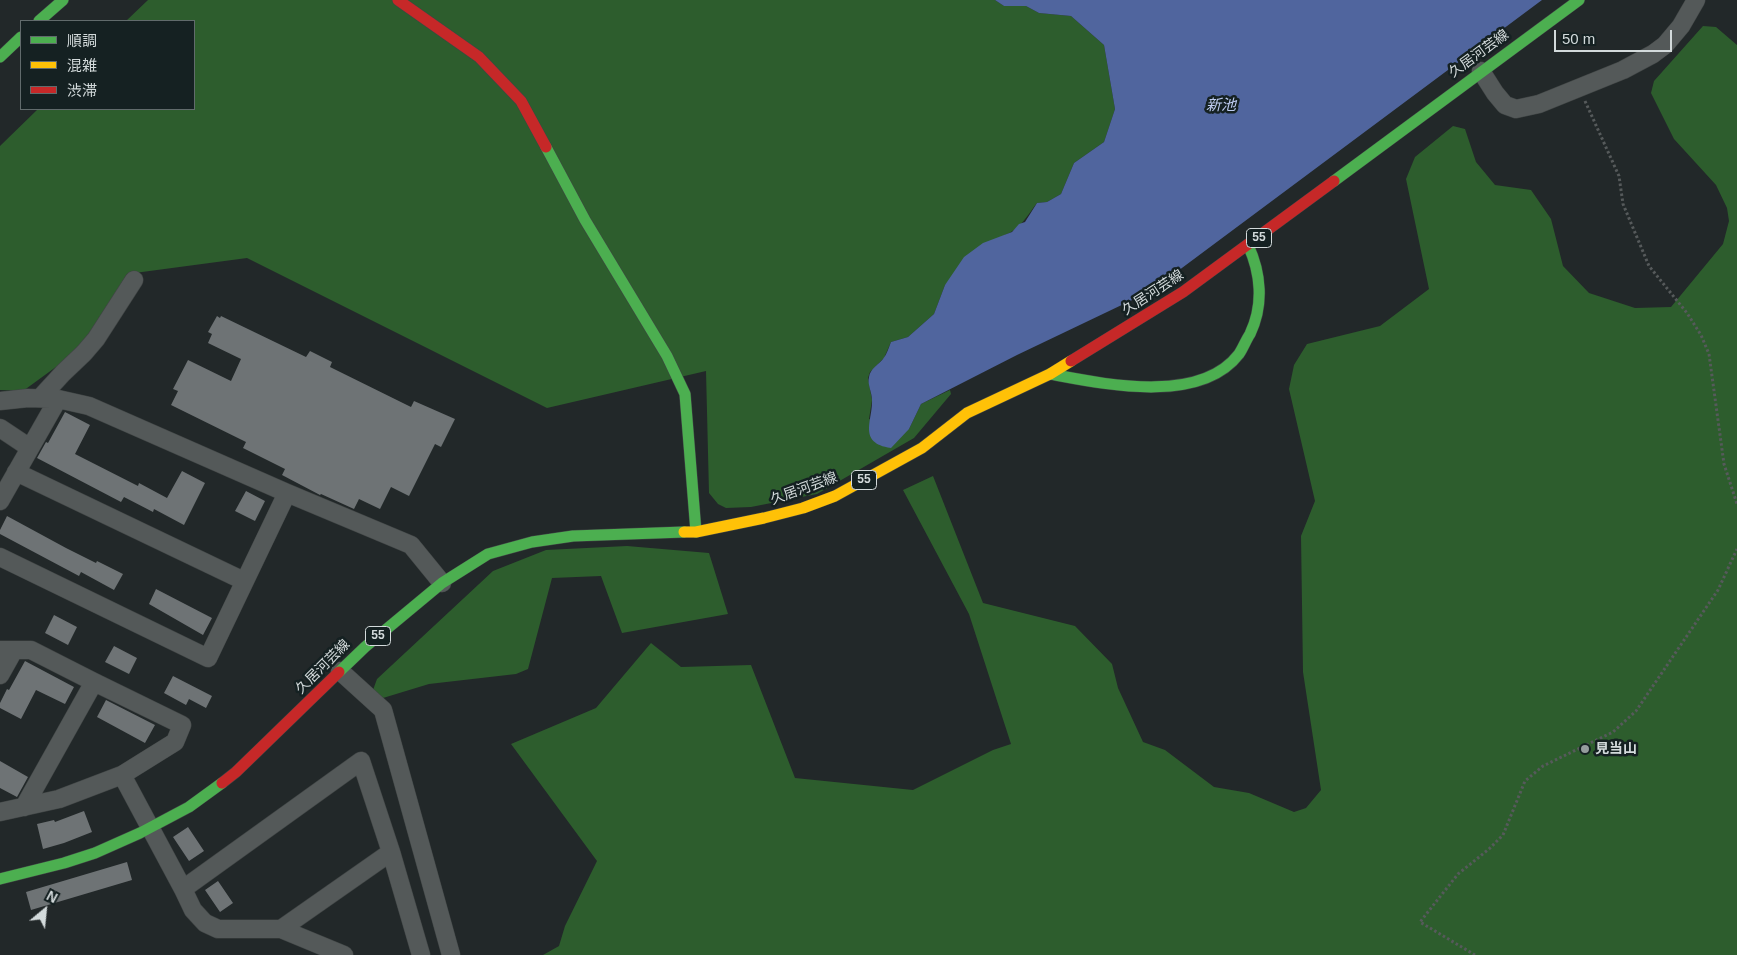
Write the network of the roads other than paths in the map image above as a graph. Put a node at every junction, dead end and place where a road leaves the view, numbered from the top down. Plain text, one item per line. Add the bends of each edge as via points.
1 (63, 0) edge
2 (398, 0) edge
3 (1579, 0) edge
4 (1696, 0) edge
5 (40, 20) edge
6 (20, 38) edge
7 (0, 57) edge
8 (1481, 71) junction
9 (1248, 245) junction
10 (134, 280) dead end
11 (1050, 374) junction
12 (40, 398) junction
13 (58, 398) junction
14 (0, 401) edge
15 (0, 428) edge
16 (30, 448) junction
17 (16, 472) junction
18 (287, 493) junction
19 (0, 501) edge
20 (696, 532) junction
21 (0, 557) edge
22 (244, 580) junction
23 (442, 583) junction
24 (7, 650) edge
25 (340, 671) junction
26 (0, 674) edge
27 (94, 682) junction
28 (122, 775) junction
29 (24, 807) junction
30 (0, 812) edge
31 (151, 828) junction
32 (391, 852) junction
33 (0, 879) edge
34 (183, 889) junction
35 (281, 929) junction
36 (419, 954) edge
37 (344, 955) edge
38 (451, 955) edge

1 - 5 main road
2 - 20 main road via 479,57 520,101 585,220 667,356 684,394
3 - 8 main road, 久居河芸線 / 55
4 - 8 street via 1681,26 1654,54 1580,89 1539,104 1516,109 1505,105
6 - 7 main road
8 - 9 main road, 久居河芸線 / 55
9 - 11 main road, 久居河芸線 / 55 via 1141,319
9 - 11 main road via 1257,266 1259,286 1254,321 1249,339 1238,356 1222,370 1190,385 1170,388
10 - 12 street via 96,339
11 - 20 main road, 久居河芸線 / 55 via 967,414 922,448 835,496 803,508
12 - 13 street
12 - 14 street
13 - 16 street
13 - 18 street via 89,406
15 - 16 street
16 - 17 street
17 - 19 street
17 - 22 street
18 - 22 street
18 - 23 street via 411,545
20 - 23 main road, 久居河芸線 / 55 via 573,536 532,542 488,554
21 - 22 street via 208,658
23 - 25 main road, 久居河芸線 / 55
24 - 26 street
24 - 27 street via 31,650
25 - 31 main road, 久居河芸線 / 55 via 236,772 189,807
25 - 38 street via 383,710
27 - 28 street via 182,725 175,742
27 - 29 street
28 - 29 street via 59,799
28 - 31 street
29 - 30 street
31 - 33 main road, 久居河芸線 / 55 via 95,853
31 - 34 street
32 - 34 street via 361,761
32 - 35 street
32 - 36 street
34 - 35 street via 193,910 205,923 218,929
35 - 37 street

